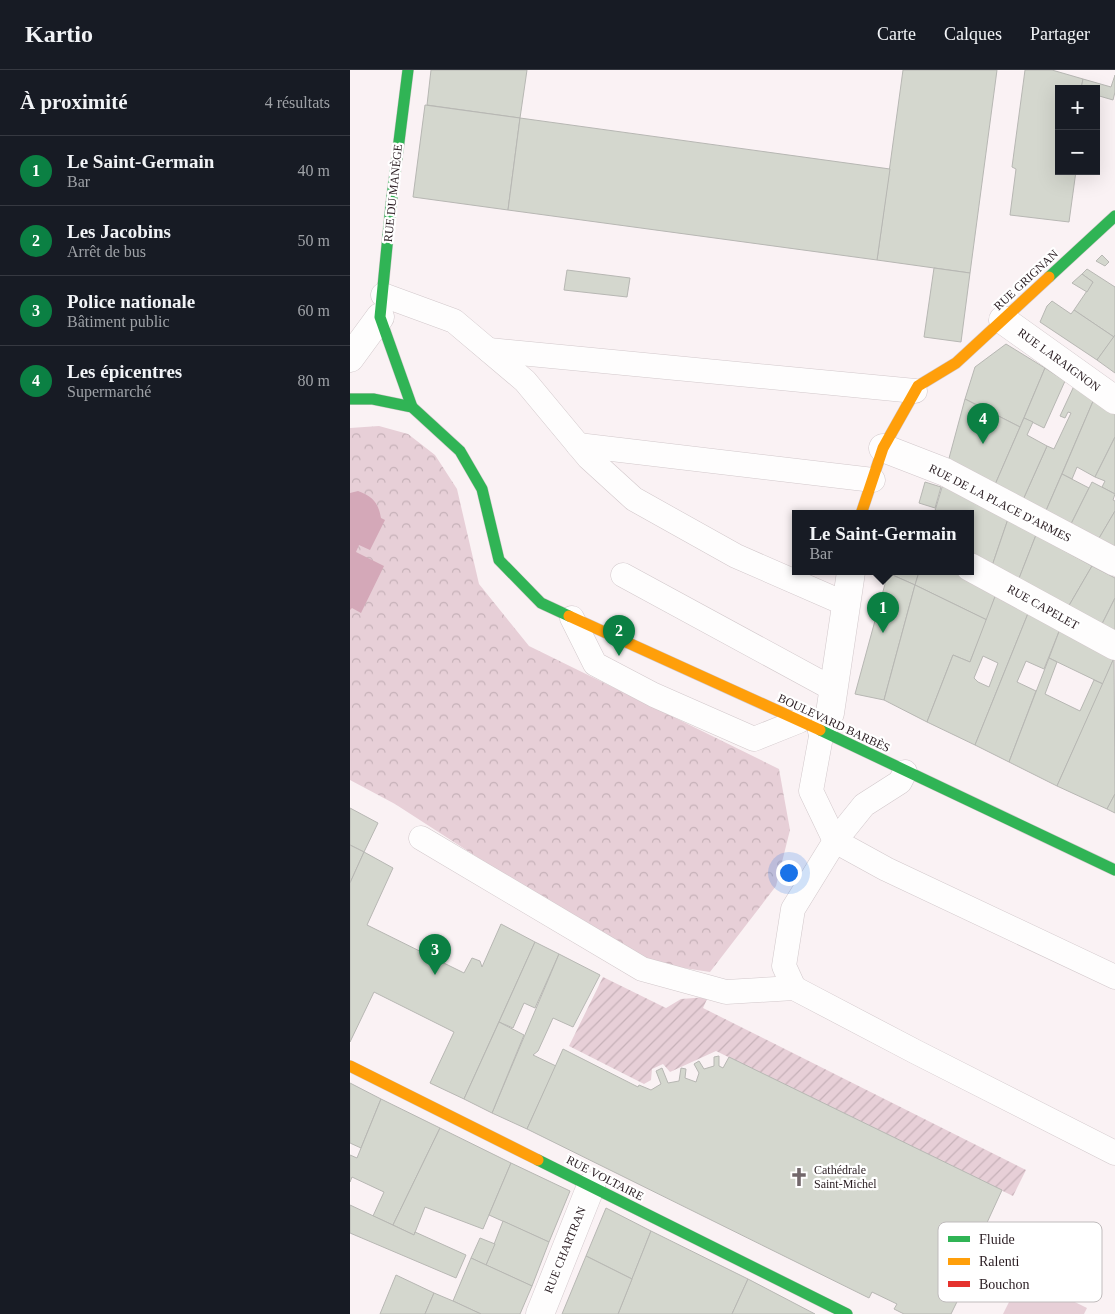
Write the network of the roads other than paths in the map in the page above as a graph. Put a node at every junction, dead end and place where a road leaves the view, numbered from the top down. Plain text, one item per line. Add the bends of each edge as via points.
1 (408, 70) edge
2 (1115, 216) edge
3 (382, 306) junction
4 (1003, 320) junction
5 (353, 346) edge
6 (489, 350) junction
7 (915, 391) junction
8 (350, 399) edge
9 (1115, 400) edge
10 (412, 407) junction
11 (578, 445) junction
12 (883, 448) junction
13 (873, 480) junction
14 (862, 510) edge
15 (1115, 562) edge
16 (974, 570) edge
17 (623, 575) dead end
18 (851, 575) edge
19 (846, 604) junction
20 (572, 618) junction
21 (1115, 646) edge
22 (834, 689) junction
23 (810, 726) junction
24 (905, 772) junction
25 (421, 838) dead end
26 (835, 840) junction
27 (1115, 870) edge
28 (1115, 977) edge
29 (794, 988) junction
30 (350, 1066) edge
31 (1115, 1153) edge
32 (591, 1186) junction
33 (540, 1314) edge
34 (847, 1314) edge

1 - 3 street, RUE DU MANÈGE
2 - 4 street, RUE GRIGNAN
3 - 5 street
3 - 6 lane via 454,321
3 - 10 street, RUE DU MANÈGE
4 - 7 street, RUE GRIGNAN via 956,363
4 - 9 street, RUE LARAIGNON
6 - 7 lane
6 - 11 lane via 526,381
7 - 12 street
8 - 10 street via 374,399
10 - 20 street, BOULEVARD BARBÈS via 460,451 482,490 499,560 541,603
11 - 13 lane
11 - 19 lane via 634,499 736,556
12 - 13 street
12 - 15 street, RUE DE LA PLACE D'ARMES via 945,472
13 - 14 street
16 - 21 street, RUE CAPELET
17 - 22 lane
18 - 19 street
19 - 22 street
20 - 23 street, BOULEVARD BARBÈS
20 - 23 lane via 595,664 654,695 754,739
22 - 23 street via 830,713
23 - 24 street, BOULEVARD BARBÈS
23 - 26 lane via 811,791
24 - 26 lane via 900,782 864,806
24 - 27 street, BOULEVARD BARBÈS
25 - 29 lane via 642,968 726,992
26 - 28 lane via 886,869
26 - 29 lane via 793,908 784,966
29 - 31 lane
30 - 32 street, RUE VOLTAIRE
32 - 33 street, RUE CHARTRAN
32 - 34 street, RUE VOLTAIRE

